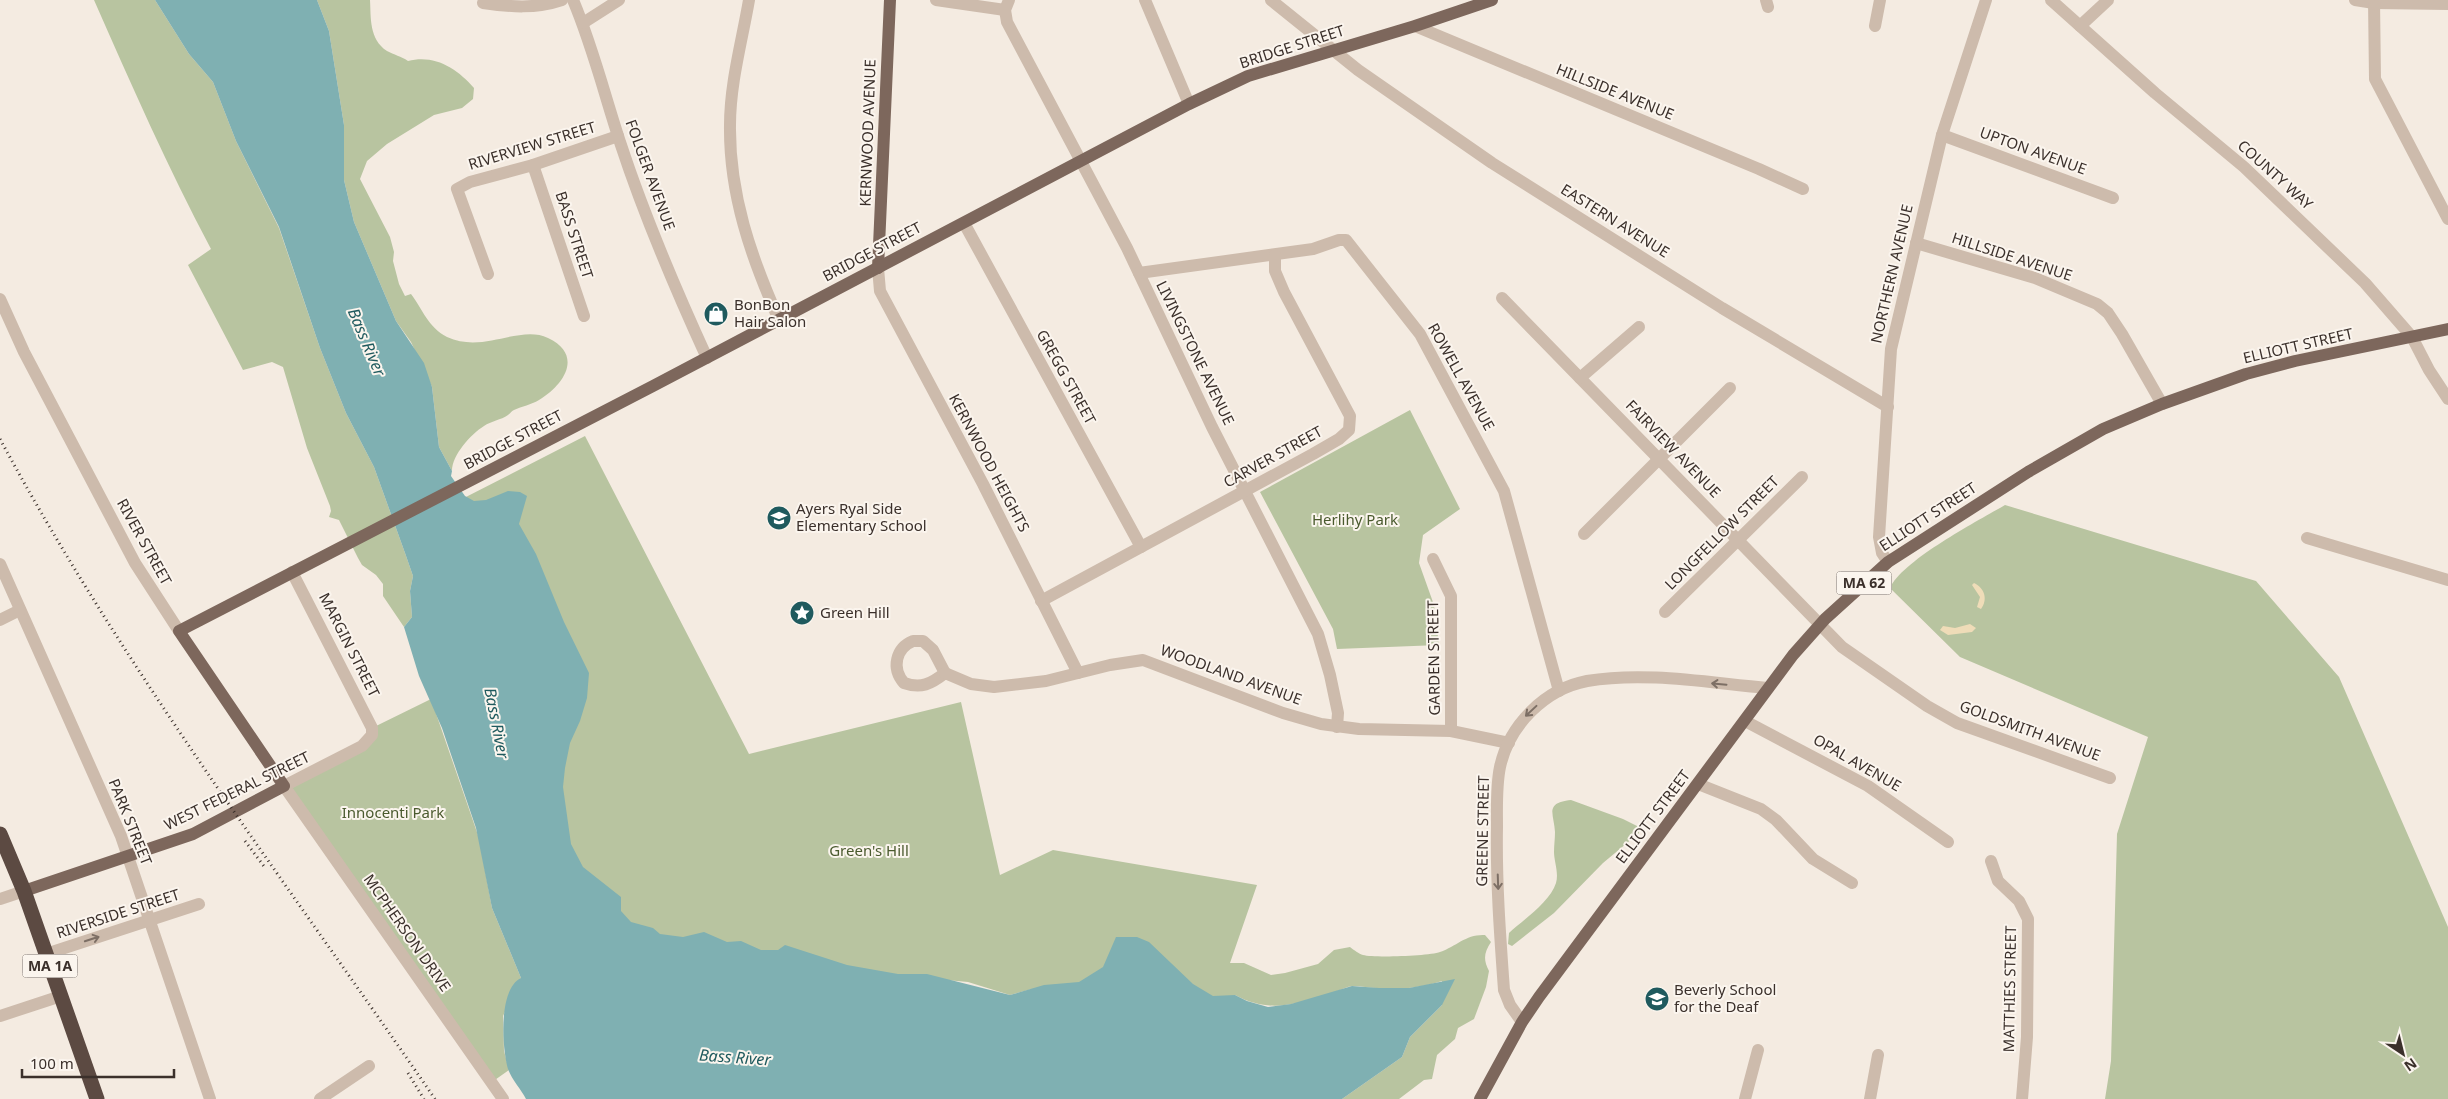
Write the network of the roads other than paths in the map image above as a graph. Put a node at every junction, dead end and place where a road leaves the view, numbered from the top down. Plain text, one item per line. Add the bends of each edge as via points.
1 (562, 0) edge
2 (574, 0) edge
3 (619, 0) edge
4 (749, 0) edge
5 (890, 0) edge
6 (936, 0) edge
7 (1145, 0) edge
8 (1271, 0) edge
9 (1492, 0) edge
10 (1880, 0) edge
11 (1986, 0) edge
12 (2051, 0) edge
13 (2108, 0) edge
14 (2355, 0) edge
15 (2374, 1) edge
16 (483, 2) dead end
17 (2448, 4) edge
18 (1007, 5) edge
19 (583, 23) junction
20 (1415, 26) junction
21 (1875, 26) dead end
22 (2080, 26) junction
23 (1334, 50) junction
24 (1189, 104) junction
25 (618, 136) junction
26 (1942, 136) junction
27 (1079, 162) junction
28 (534, 165) junction
29 (1803, 189) dead end
30 (2113, 198) dead end
31 (2447, 214) edge
32 (964, 223) junction
33 (1916, 244) junction
34 (1275, 255) junction
35 (878, 268) junction
36 (1139, 273) junction
37 (488, 274) dead end
38 (1502, 298) dead end
39 (0, 299) edge
40 (584, 316) dead end
41 (779, 320) junction
42 (1639, 327) dead end
43 (2448, 329) edge
44 (2412, 337) junction
45 (707, 358) junction
46 (1580, 378) junction
47 (1730, 388) dead end
48 (2448, 399) edge
49 (2162, 404) junction
50 (1888, 407) junction
51 (1660, 458) junction
52 (1802, 477) dead end
53 (1244, 491) junction
54 (1584, 534) dead end
55 (2307, 538) dead end
56 (1739, 540) junction
57 (1141, 547) junction
58 (1433, 559) dead end
59 (1888, 562) junction
60 (0, 564) edge
61 (292, 572) junction
62 (2448, 580) edge
63 (1041, 601) junction
64 (20, 610) junction
65 (1665, 612) dead end
66 (0, 620) edge
67 (1818, 625) junction
68 (179, 631) junction
69 (1078, 672) junction
70 (946, 673) dead end
71 (1768, 688) junction
72 (1559, 691) junction
73 (1745, 721) junction
74 (1337, 727) junction
75 (1451, 731) junction
76 (372, 735) joint
77 (1508, 743) junction
78 (2110, 778) dead end
79 (1698, 784) junction
80 (284, 786) junction
81 (0, 834) edge
82 (1948, 842) dead end
83 (128, 856) junction
84 (1991, 862) dead end
85 (1852, 883) dead end
86 (24, 891) junction
87 (0, 899) edge
88 (199, 904) dead end
89 (149, 920) junction
90 (46, 954) junction
91 (61, 996) junction
92 (0, 1016) edge
93 (1522, 1022) junction
94 (1758, 1050) dead end
95 (1878, 1055) dead end
96 (369, 1066) dead end
97 (97, 1099) edge
98 (210, 1099) edge
99 (320, 1099) edge
100 (503, 1099) edge
101 (1480, 1099) edge
102 (1745, 1099) edge
103 (1870, 1099) edge
104 (2022, 1099) edge

1 - 16 street via 518,8
2 - 19 street, FOLGER AVENUE
3 - 19 street
4 - 41 street via 733,91 732,154 742,224 753,262
5 - 35 main road, KERNWOOD AVENUE
6 - 18 street
7 - 24 street
8 - 23 street, EASTERN AVENUE
9 - 20 main road, BRIDGE STREET
10 - 21 street
11 - 26 street, NORTHERN AVENUE
12 - 22 street, COUNTY WAY
13 - 22 street
14 - 15 street
15 - 17 street
15 - 31 street via 2375,79
18 - 27 street, LIVINGSTONE AVENUE via 1006,22
19 - 25 street, FOLGER AVENUE
20 - 23 main road, BRIDGE STREET
20 - 29 street, HILLSIDE AVENUE
22 - 44 street, COUNTY WAY via 2314,233
23 - 24 main road, BRIDGE STREET via 1248,76
23 - 50 street, EASTERN AVENUE via 1492,162 1722,308
24 - 27 main road, BRIDGE STREET
25 - 28 street, RIVERVIEW STREET
25 - 45 street, FOLGER AVENUE via 673,283
26 - 30 street, UPTON AVENUE
26 - 33 street, NORTHERN AVENUE
27 - 32 main road, BRIDGE STREET
27 - 36 street, LIVINGSTONE AVENUE
28 - 37 street, RIVERVIEW STREET via 470,182 457,189
28 - 40 street, BASS STREET
32 - 35 main road, BRIDGE STREET
32 - 57 street, GREGG STREET
33 - 49 street, HILLSIDE AVENUE via 2035,278 2097,304 2108,313 2122,334
33 - 50 street, NORTHERN AVENUE via 1890,349
34 - 36 street, ROWELL AVENUE
34 - 53 street, CARVER STREET via 1276,271 1284,292 1345,404 1350,424 1349,430 1339,439
34 - 72 street, ROWELL AVENUE via 1346,240 1420,334 1504,491
35 - 41 main road, BRIDGE STREET
35 - 63 street, KERNWOOD HEIGHTS via 880,290
36 - 53 street, LIVINGSTONE AVENUE
38 - 46 street, FAIRVIEW AVENUE
39 - 68 street, RIVER STREET via 24,352 135,563
41 - 45 main road, BRIDGE STREET
42 - 46 street
43 - 44 main road, ELLIOTT STREET / MA 62
44 - 48 street, COUNTY WAY
44 - 49 main road, ELLIOTT STREET / MA 62 via 2272,367
45 - 61 main road, BRIDGE STREET
46 - 51 street, FAIRVIEW AVENUE
47 - 51 street
49 - 59 main road, ELLIOTT STREET / MA 62 via 2082,440
50 - 59 street, NORTHERN AVENUE via 1879,537 1882,553
51 - 54 street
51 - 56 street, FAIRVIEW AVENUE
52 - 56 street, LONGFELLOW STREET
53 - 57 street, CARVER STREET
53 - 74 street, LIVINGSTONE AVENUE via 1318,634 1338,713
55 - 62 street
56 - 65 street, LONGFELLOW STREET
56 - 67 street, FAIRVIEW AVENUE
57 - 63 street, CARVER STREET
58 - 75 street, GARDEN STREET via 1451,596
59 - 67 main road, ELLIOTT STREET / MA 62
60 - 64 street, PARK STREET
61 - 68 main road, BRIDGE STREET
61 - 76 street, MARGIN STREET via 370,722
63 - 69 street, KERNWOOD HEIGHTS
64 - 66 street
64 - 83 street, PARK STREET
67 - 71 main road, ELLIOTT STREET / MA 62
67 - 78 street, GOLDSMITH AVENUE via 1842,647 1956,723
68 - 80 main road, RIVER STREET
69 - 70 street, WOODLAND AVENUE via 1038,682 994,687 971,684
69 - 74 street, WOODLAND AVENUE via 1143,660 1284,713
71 -> 72 street, GREENE STREET via 1626,678 1586,681
71 - 73 main road, ELLIOTT STREET / MA 62
72 -> 77 street, GREENE STREET via 1533,708
73 - 79 main road, ELLIOTT STREET / MA 62
73 - 82 street, OPAL AVENUE via 1868,786
74 - 75 street, WOODLAND AVENUE
75 - 77 street, WOODLAND AVENUE
76 - 80 street, WEST FEDERAL STREET via 362,746
77 -> 93 street, GREENE STREET via 1500,766 1498,891 1504,990
79 - 85 street via 1761,809 1813,859
79 - 93 main road, ELLIOTT STREET / MA 62
80 - 83 main road, WEST FEDERAL STREET via 193,834
80 - 100 street, MCPHERSON DRIVE
81 - 86 highway, MA 1A
83 - 86 main road, WEST FEDERAL STREET
83 - 89 street, PARK STREET
84 - 104 street, MATTHIES STREET via 1998,881 2019,901 2028,919 2027,1037
86 - 87 street
86 - 90 highway, MA 1A
88 - 89 street, RIVERSIDE STREET
90 -> 89 street, RIVERSIDE STREET
89 - 98 street, PARK STREET
90 - 91 highway, MA 1A
91 - 92 street
91 - 97 highway, MA 1A
93 - 101 main road, ELLIOTT STREET / MA 62
94 - 102 street
95 - 103 street
96 - 99 street

